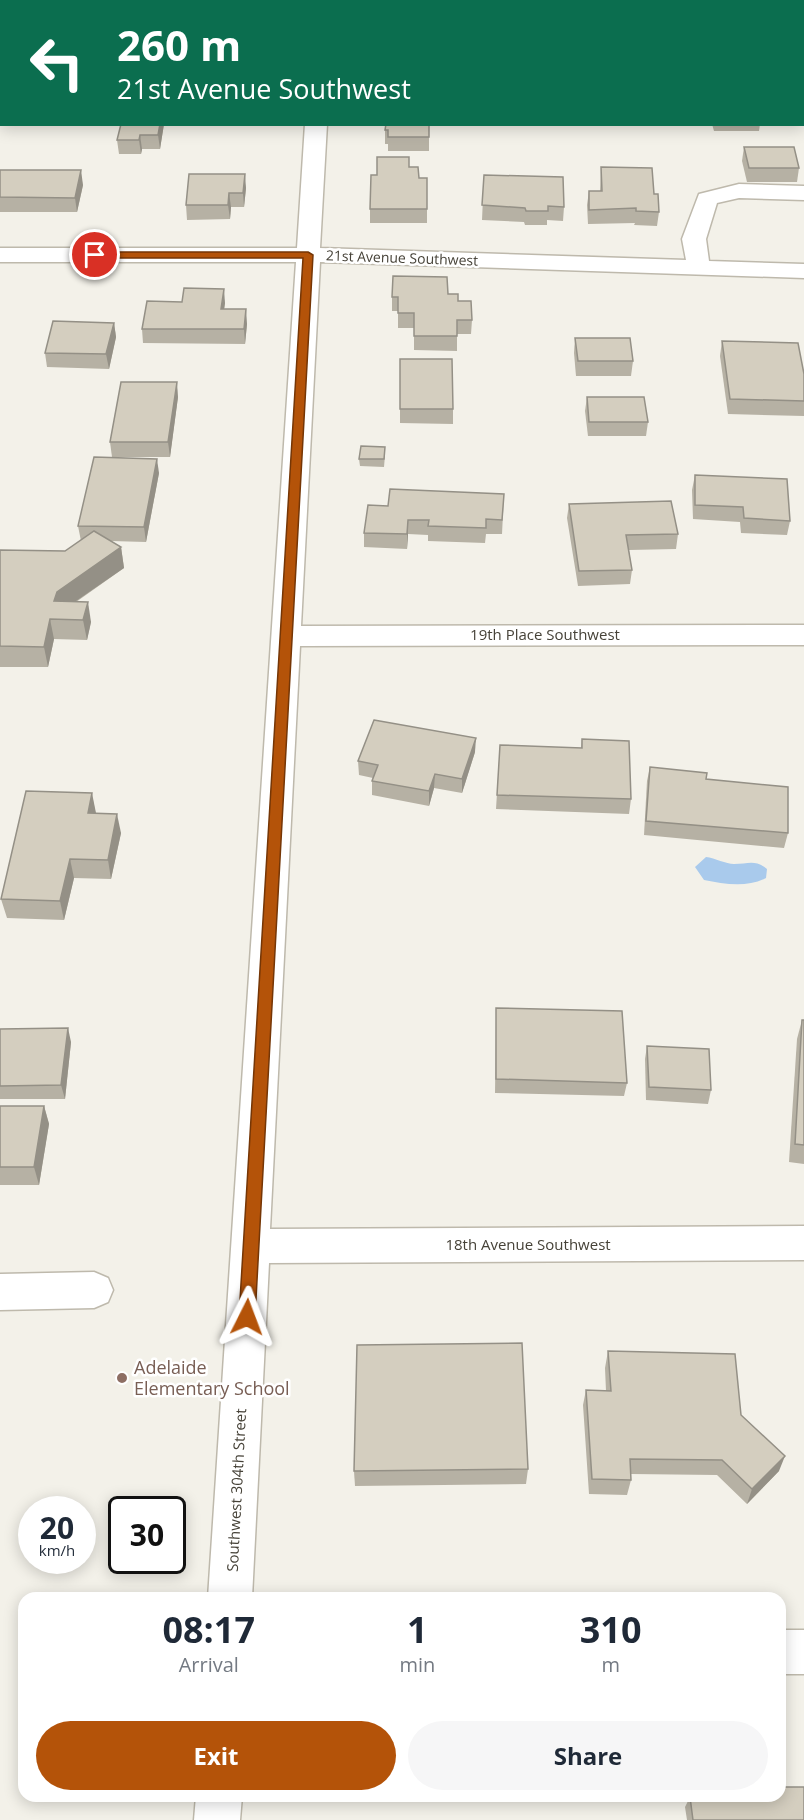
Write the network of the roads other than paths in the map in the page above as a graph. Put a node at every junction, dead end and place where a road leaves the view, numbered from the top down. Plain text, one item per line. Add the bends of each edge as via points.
1 (316, 126) edge
2 (803, 199) edge
3 (0, 255) edge
4 (308, 255) junction
5 (699, 268) junction
6 (804, 271) edge
7 (804, 635) edge
8 (286, 636) junction
9 (804, 1243) edge
10 (251, 1246) junction
11 (94, 1290) dead end
12 (0, 1292) edge
13 (230, 1592) edge
14 (786, 1652) edge
15 (804, 1652) edge
16 (218, 1802) edge
17 (217, 1820) edge

1 - 4 street, Southwest 304th Street
2 - 5 street via 739,191 707,199 694,239
3 - 4 street, 21st Avenue Southwest
4 - 5 street, 21st Avenue Southwest
4 - 8 street, Southwest 304th Street
5 - 6 street, 21st Avenue Southwest
7 - 8 street, 19th Place Southwest
8 - 10 street, Southwest 304th Street
9 - 10 street, 18th Avenue Southwest
10 - 13 street, Southwest 304th Street
11 - 12 street
14 - 15 street
16 - 17 street

